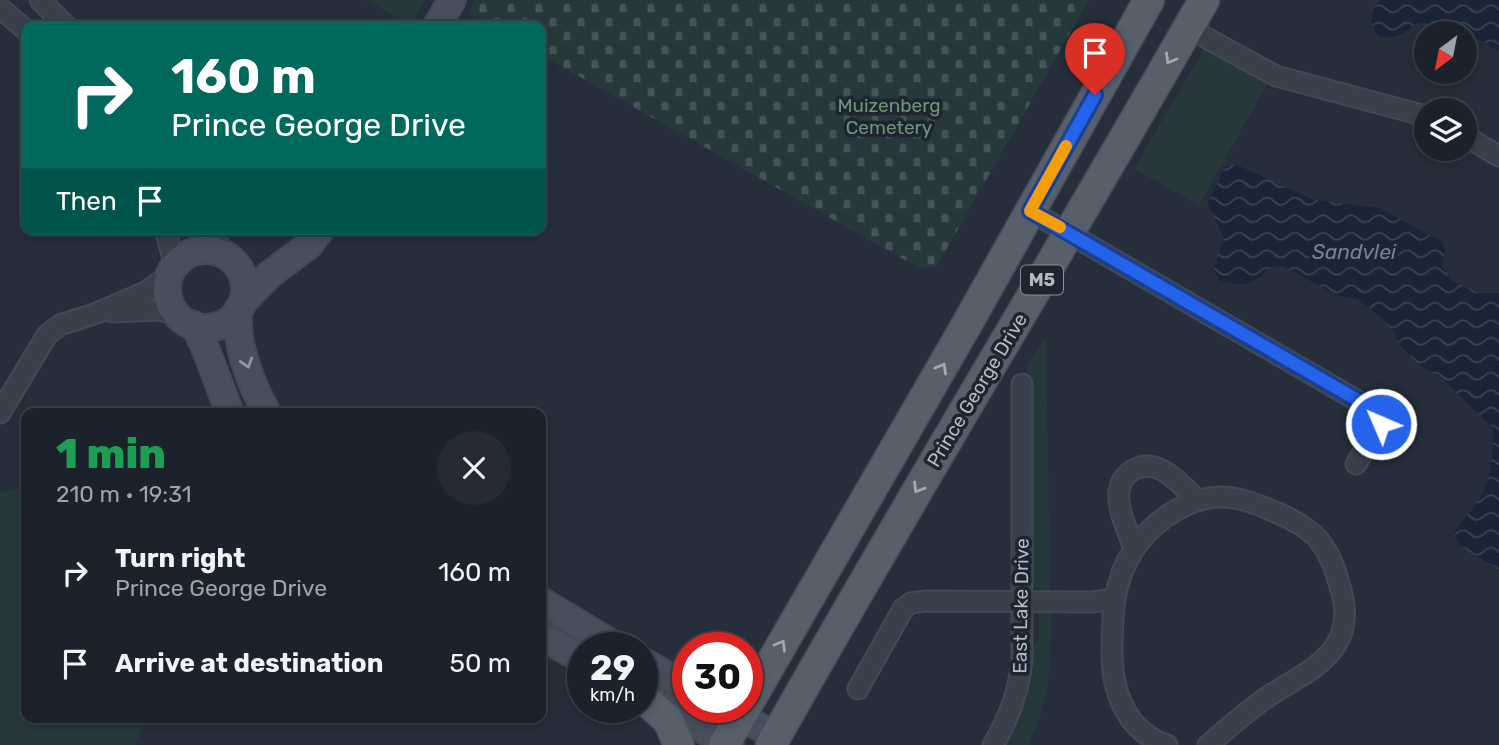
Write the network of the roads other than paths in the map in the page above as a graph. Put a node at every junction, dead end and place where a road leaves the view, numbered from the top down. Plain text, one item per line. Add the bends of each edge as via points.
1 (40, 0) edge
2 (452, 0) edge
3 (1149, 0) edge
4 (1204, 0) edge
5 (0, 8) edge
6 (61, 21) edge
7 (440, 21) edge
8 (21, 26) edge
9 (1188, 28) junction
10 (1414, 113) edge
11 (1477, 143) edge
12 (1499, 156) edge
13 (1030, 211) junction
14 (1071, 233) junction
15 (166, 235) edge
16 (214, 235) edge
17 (315, 237) edge
18 (230, 259) junction
19 (172, 271) junction
20 (240, 306) junction
21 (97, 313) junction
22 (185, 320) junction
23 (1022, 384) dead end
24 (228, 408) edge
25 (265, 408) edge
26 (0, 413) edge
27 (1356, 464) dead end
28 (1197, 500) junction
29 (1134, 549) junction
30 (1114, 599) junction
31 (1022, 601) junction
32 (546, 604) edge
33 (592, 632) edge
34 (546, 639) edge
35 (567, 651) edge
36 (763, 669) edge
37 (858, 689) dead end
38 (658, 705) edge
39 (658, 709) edge
40 (734, 723) edge
41 (755, 723) edge
42 (777, 742) edge
43 (727, 744) edge
44 (679, 745) edge
45 (993, 745) edge
46 (1167, 745) edge
47 (1208, 745) edge

1 - 6 street
2 - 7 street
3 - 13 main road, Prince George Drive / M5
4 - 9 main road, Prince George Drive / M5
5 - 8 street
9 - 10 street via 1276,76
9 -> 14 main road, Prince George Drive / M5
11 - 12 street
13 - 14 street
36 -> 13 main road, Prince George Drive / M5
14 - 27 street via 1377,412 1381,424
14 -> 42 main road, Prince George Drive / M5 via 876,558
15 - 19 street
16 - 18 street
17 - 18 street via 280,255
17 - 20 street
18 - 19 street via 216,251 193,252
18 - 20 street via 245,285
19 - 21 street via 145,292
19 - 22 street via 168,296
20 - 22 street via 232,318 214,327
20 -> 25 street via 239,334 245,360
21 - 22 street via 144,310
21 - 26 street via 60,325 47,335
22 - 24 street via 210,360
23 - 31 street, East Lake Drive
28 - 29 street via 1163,519
28 - 29 street via 1157,467 1132,470 1119,490
28 - 47 street via 1231,497 1282,514 1306,528 1330,558 1345,609 1342,633 1329,655
29 - 30 street
30 - 31 street
30 - 46 street via 1116,691 1132,721
31 - 37 street via 911,603 903,609
31 - 45 street, East Lake Drive via 1019,685
32 - 33 street
34 - 35 street
38 - 43 street
39 - 44 main road
40 - 43 main road, Prince George Drive / M5
41 - 42 street

